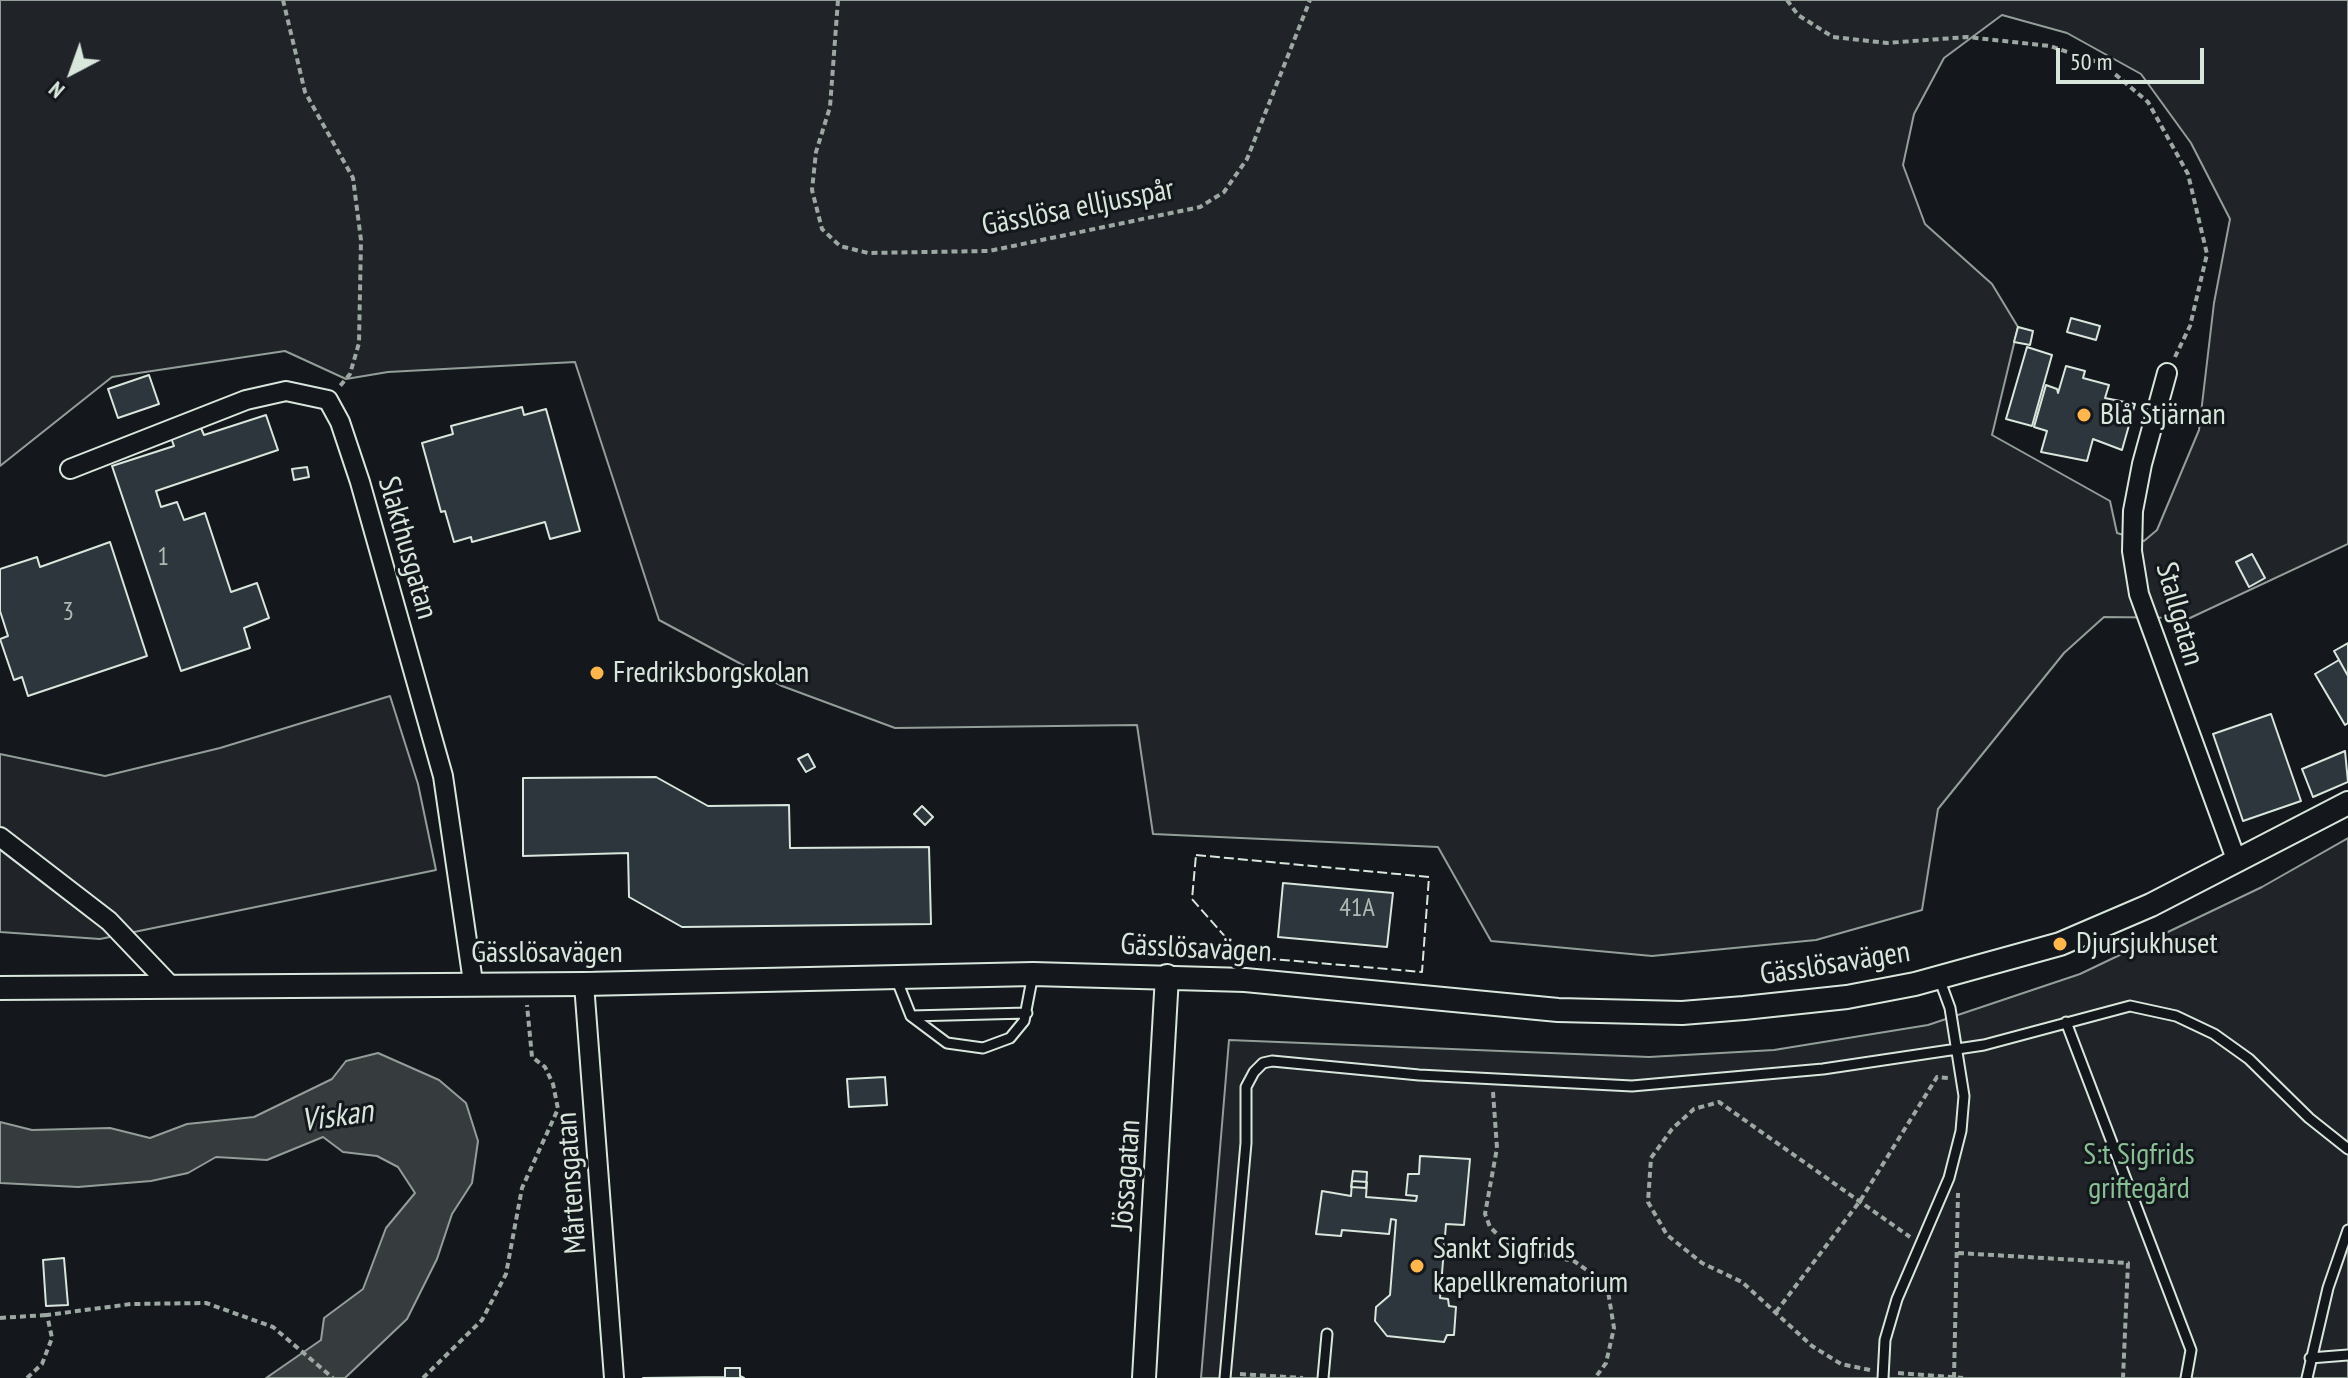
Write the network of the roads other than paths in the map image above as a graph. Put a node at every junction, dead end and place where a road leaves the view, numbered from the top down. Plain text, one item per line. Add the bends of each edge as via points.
1 (2167, 373) road end
2 (70, 469) dead end
3 (2348, 803) edge
4 (0, 837) edge
5 (2237, 862) junction
6 (1033, 974) junction
7 (1167, 976) junction
8 (896, 977) junction
9 (1939, 978) junction
10 (473, 982) junction
11 (584, 984) junction
12 (170, 985) junction
13 (0, 988) edge
14 (1027, 1013) junction
15 (911, 1016) junction
16 (2066, 1022) junction
17 (1957, 1048) junction
18 (2348, 1149) edge
19 (2348, 1230) edge
20 (1327, 1334) dead end
21 (2348, 1355) edge
22 (2310, 1358) junction
23 (1883, 1375) edge
24 (1225, 1376) edge
25 (614, 1378) edge
26 (1144, 1378) edge
27 (1323, 1378) edge
28 (2186, 1378) edge
29 (2307, 1378) edge

1 - 5 street, Stallgatan via 2133,511 2134,565 2139,594
2 - 10 street, Slakthusgatan via 246,400 286,391 328,400 360,482 443,776
3 - 5 street, Gässlösavägen
4 - 12 street via 109,921
5 - 9 street, Gässlösavägen via 2083,935
6 - 7 street, Gässlösavägen
6 - 8 street, Gässlösavägen
6 - 14 lane
7 - 9 street, Gässlösavägen via 1558,1010 1682,1013 1847,997
7 - 26 street, Jössagatan
8 - 11 street, Gässlösavägen
8 - 15 lane
9 - 17 lane
10 - 11 street, Gässlösavägen
10 - 12 street, Gässlösavägen
11 - 25 street, Mårtensgatan
12 - 13 street, Gässlösavägen
14 - 15 lane
14 - 15 lane via 1010,1038 983,1048 947,1043
16 - 17 lane
16 - 18 lane via 2130,1006 2176,1016 2249,1059
16 - 28 lane via 2191,1350
17 - 23 lane via 1964,1096 1961,1131 1949,1178 1885,1340
17 - 24 lane via 1823,1069 1632,1086 1263,1063 1246,1087 1246,1143
19 - 22 lane
20 - 27 lane
21 - 22 lane
22 - 29 lane

